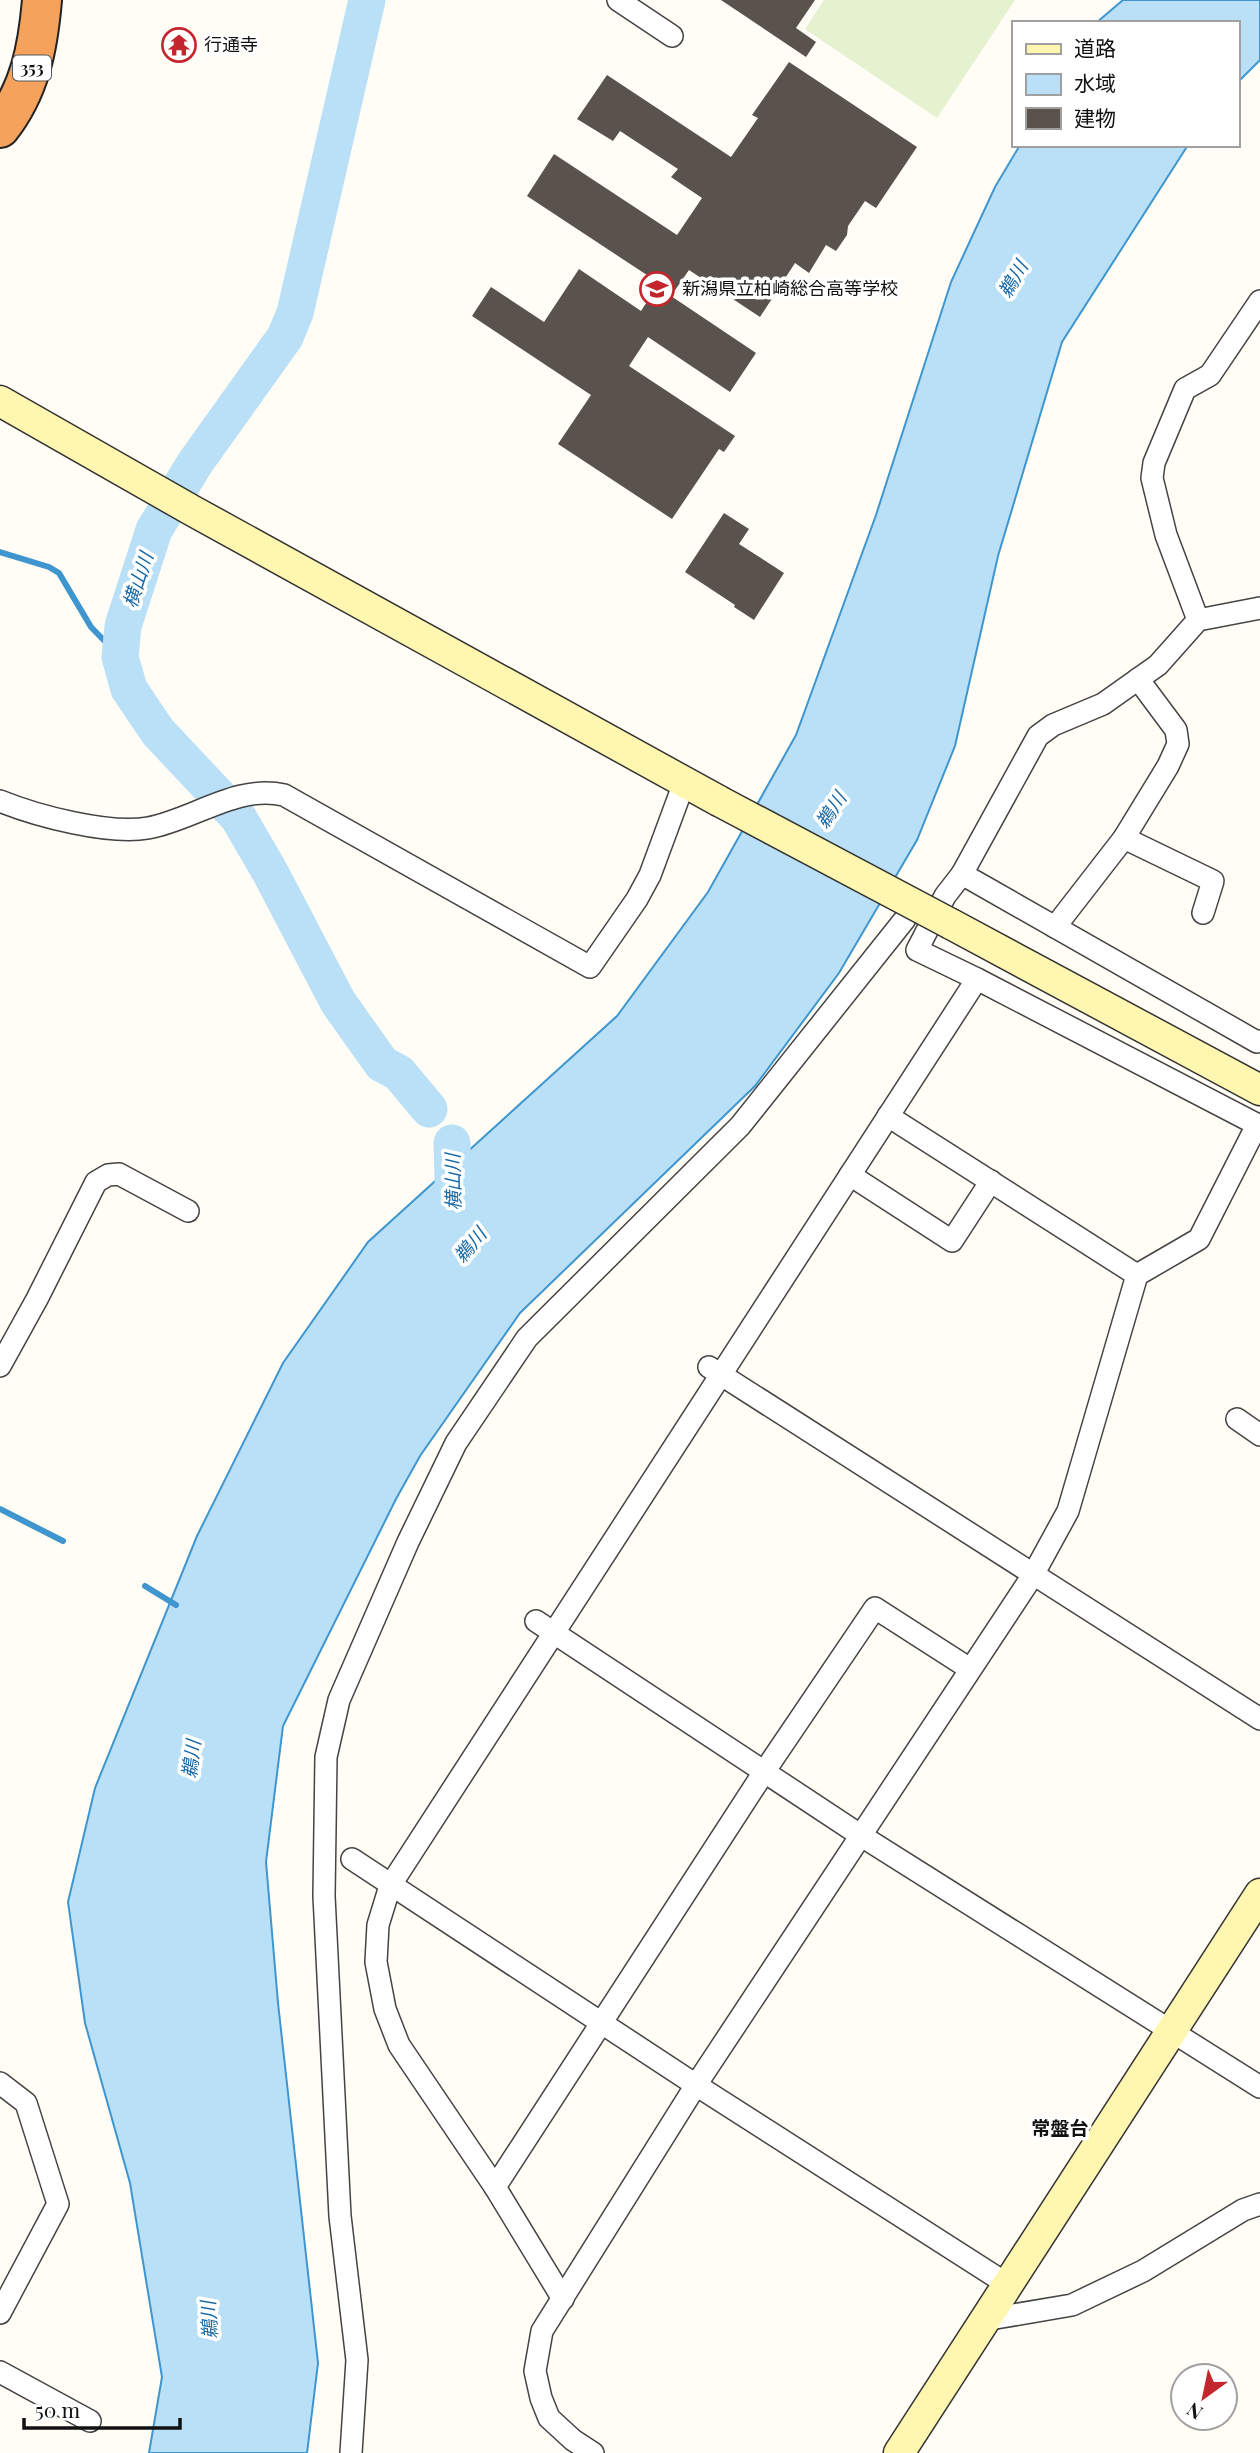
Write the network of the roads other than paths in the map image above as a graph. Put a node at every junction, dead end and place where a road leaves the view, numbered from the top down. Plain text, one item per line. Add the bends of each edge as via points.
1 (42, 0) edge
2 (618, 0) edge
3 (672, 36) dead end
4 (0, 128) edge
5 (1260, 301) edge
6 (0, 401) edge
7 (1260, 608) edge
8 (1198, 620) junction
9 (1138, 679) junction
10 (684, 783) junction
11 (0, 801) edge
12 (1124, 838) junction
13 (962, 874) junction
14 (1203, 913) dead end
15 (905, 919) dead end
16 (1055, 927) junction
17 (977, 979) junction
18 (1260, 1041) edge
19 (1260, 1090) edge
20 (888, 1116) junction
21 (1259, 1126) edge
22 (850, 1175) junction
23 (991, 1181) junction
24 (188, 1211) dead end
25 (1137, 1275) junction
26 (0, 1366) edge
27 (715, 1370) junction
28 (1237, 1419) dead end
29 (1260, 1435) edge
30 (1032, 1575) junction
31 (545, 1627) junction
32 (970, 1670) junction
33 (1260, 1719) edge
34 (765, 1772) junction
35 (860, 1835) junction
36 (352, 1859) dead end
37 (390, 1886) junction
38 (1260, 1895) edge
39 (601, 2024) junction
40 (1172, 2030) junction
41 (0, 2083) edge
42 (696, 2085) junction
43 (1260, 2087) edge
44 (495, 2187) junction
45 (1260, 2204) edge
46 (1007, 2284) junction
47 (563, 2299) junction
48 (0, 2313) edge
49 (984, 2320) junction
50 (0, 2372) edge
51 (90, 2421) dead end
52 (351, 2453) edge
53 (593, 2453) edge
54 (899, 2453) edge

1 - 4 highway, 353 via 25,90
2 - 3 street
5 - 8 street via 1210,374 1185,388 1154,464 1152,478 1166,535
6 - 10 street
7 - 8 street
8 - 9 street via 1158,665
9 - 12 street via 1176,730 1178,744
9 - 13 street via 1103,705 1053,724 1038,736
10 - 11 street via 650,875 590,967 284,795 260,793 132,830 43,816
10 - 19 street, bridge
12 - 14 street via 1213,881
12 - 16 street
13 - 16 street
13 - 17 street via 917,950
15 - 52 street via 740,1126 527,1338 456,1443 339,1700 326,1757 324,1896 340,2216 356,2360
16 - 18 street
17 - 20 street
17 - 21 street
20 - 22 street
20 - 23 street
21 - 25 street via 1199,1239
22 - 23 street via 952,1241
22 - 27 street
23 - 25 street
24 - 26 street via 120,1174 96,1182
25 - 30 street via 1068,1511
27 - 30 street
27 - 31 street
28 - 29 street
30 - 32 street
30 - 33 street
31 - 34 street
31 - 37 street
32 - 34 street via 875,1608
32 - 35 street
34 - 35 street
34 - 39 street
35 - 40 street
35 - 42 street
36 - 37 street
37 - 39 street
37 - 44 street via 378,1925 376,1962 385,2009 399,2045
38 - 40 street
39 - 42 street
39 - 44 street
40 - 43 street
40 - 46 street
41 - 48 street via 26,2103 58,2204
42 - 46 street
42 - 47 street
44 - 47 street
45 - 49 street via 1143,2271 1072,2305
46 - 49 street
47 - 53 street via 542,2331 535,2371 549,2418
49 - 54 street
50 - 51 street

